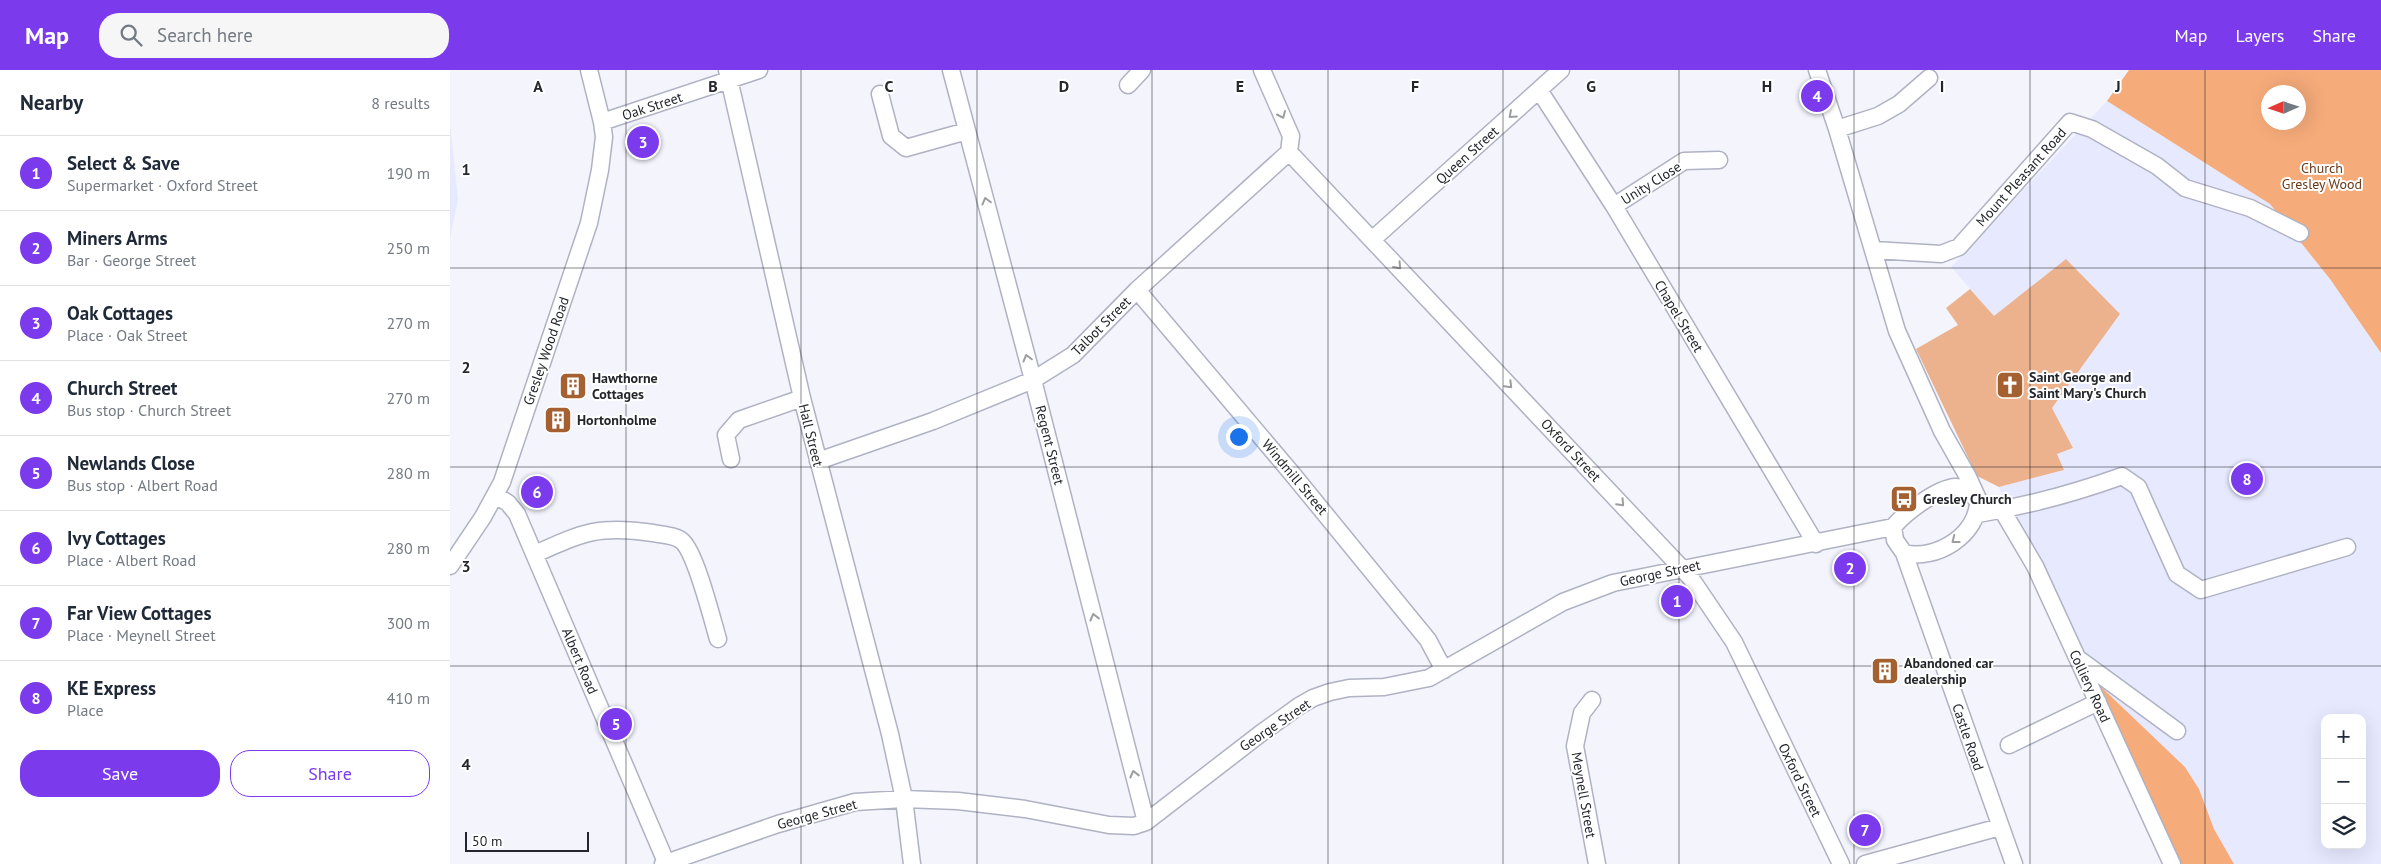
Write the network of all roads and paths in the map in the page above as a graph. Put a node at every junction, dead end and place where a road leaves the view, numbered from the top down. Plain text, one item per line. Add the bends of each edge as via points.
1 (589, 70) edge
2 (759, 70) edge
3 (951, 70) edge
4 (1142, 70) edge
5 (1262, 70) edge
6 (1561, 70) edge
7 (1816, 70) edge
8 (729, 76) edge
9 (1929, 78) dead end
10 (1128, 86) dead end
11 (1539, 90) junction
12 (880, 94) dead end
13 (602, 122) junction
14 (1837, 129) junction
15 (967, 131) junction
16 (1289, 152) junction
17 (1719, 160) dead end
18 (1614, 206) junction
19 (2300, 233) dead end
20 (1374, 239) junction
21 (1874, 250) junction
22 (1137, 290) junction
23 (1033, 380) junction
24 (802, 398) junction
25 (731, 459) dead end
26 (1957, 459) junction
27 (818, 461) junction
28 (1942, 492) junction
29 (495, 496) junction
30 (1978, 507) junction
31 (2002, 510) junction
32 (1893, 527) junction
33 (1816, 544) junction
34 (2347, 547) dead end
35 (1904, 553) junction
36 (535, 554) junction
37 (450, 566) edge
38 (1682, 568) junction
39 (718, 639) dead end
40 (2077, 658) junction
41 (1444, 670) junction
42 (1592, 700) dead end
43 (2098, 702) junction
44 (2177, 731) dead end
45 (2010, 745) dead end
46 (904, 799) junction
47 (1146, 822) junction
48 (2000, 827) junction
49 (664, 863) edge
50 (912, 864) edge
51 (1597, 864) edge
52 (1841, 864) edge
53 (1865, 864) edge
54 (2014, 864) edge
55 (2172, 864) edge

1 - 13 street, Gresley Wood Road
2 - 8 street, Oak Street
3 - 15 street, Regent Street
4 - 10 street
5 -> 16 street via 1292,136
6 - 11 street, Queen Street
7 - 14 street
8 - 13 street, Oak Street
8 - 24 street, Hall Street
9 - 14 street via 1899,104 1878,116
11 - 18 street, Chapel Street
11 -> 20 street, Queen Street
12 - 15 street via 891,136 906,148
13 - 29 street, Gresley Wood Road via 604,137 600,170 589,223
14 - 21 street
23 -> 15 street, Regent Street
16 - 20 street, Oxford Street
16 - 22 street, Talbot Street
17 - 18 street, Unity Close via 1684,161
18 - 33 street, Chapel Street
19 - 21 street, Mount Pleasant Road via 2250,208 2185,188 2158,166 2092,129 2070,122 1959,247 1941,254
20 -> 38 street, Oxford Street via 1494,371
21 - 26 street via 1897,331
22 - 23 street, Talbot Street via 1073,355
22 - 41 street, Windmill Street via 1422,632
23 - 27 street, Talbot Street via 933,421
47 -> 23 street, Regent Street
24 - 25 street via 739,420 726,435
24 - 27 street, Hall Street
26 - 28 street via 1951,481
26 - 30 street
27 - 46 street, Hall Street
28 - 30 street via 1956,487 1970,491
28 - 32 street via 1902,516
29 - 36 street, Albert Road via 517,514
29 - 37 street, Gresley Wood Road
30 - 31 street
30 -> 35 street via 1968,529 1954,542 1916,556
31 - 34 street via 2122,476 2138,487 2177,574 2201,590
31 - 40 street, Colliery Road via 2035,566
32 - 33 street, George Street
32 - 35 street, Castle Road via 1895,540
33 - 38 street, George Street
35 - 48 street, Castle Road
36 - 39 street via 598,530 628,529 669,536 682,542 694,563
36 - 49 street, Albert Road
38 - 41 street, George Street via 1613,583 1563,602
38 - 52 street, Oxford Street via 1734,642
40 - 43 street, Colliery Road
40 - 44 street
41 - 47 street, George Street via 1407,684 1330,692 1299,706
42 - 51 street, Meynell Street via 1582,713 1575,746
43 - 45 street
43 - 55 street, Colliery Road
46 - 47 street, George Street via 1000,806 1123,827
46 - 49 street, George Street via 855,802 826,809
46 - 50 street, Hall Street
48 - 53 street
48 - 54 street, Castle Road

